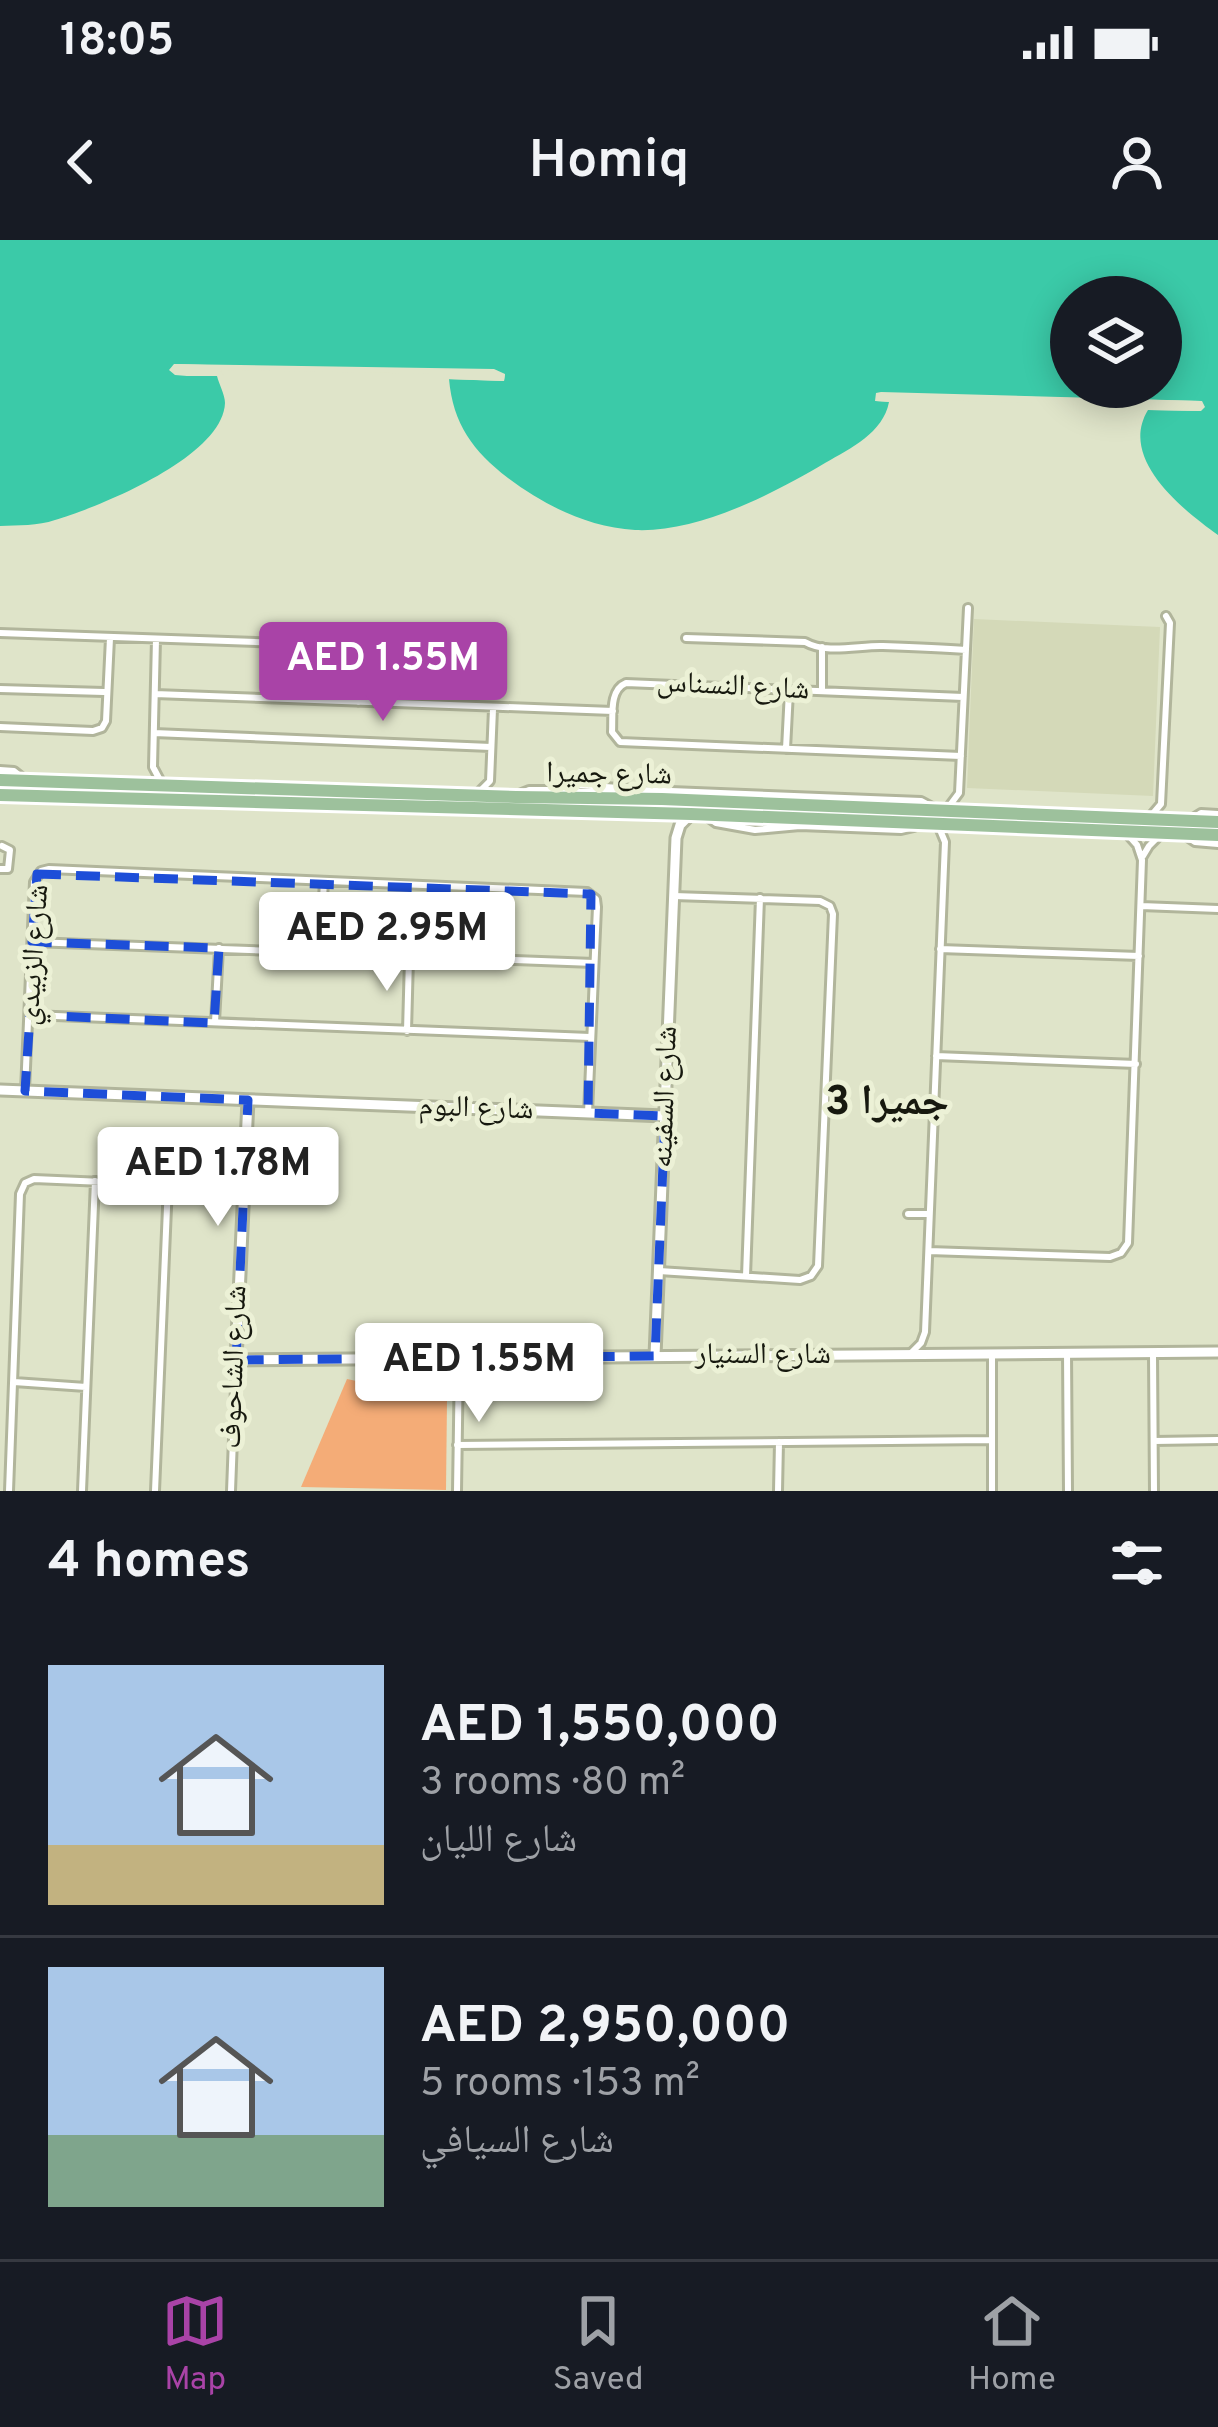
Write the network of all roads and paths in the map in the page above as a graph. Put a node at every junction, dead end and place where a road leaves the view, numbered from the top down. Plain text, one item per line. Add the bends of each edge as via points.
1 (968, 608) dead end
2 (1166, 616) dead end
3 (0, 633) edge
4 (110, 636) junction
5 (686, 638) dead end
6 (156, 639) junction
7 (822, 647) junction
8 (965, 650) junction
9 (495, 663) dead end
10 (0, 688) edge
11 (789, 691) junction
12 (820, 691) junction
13 (106, 692) junction
14 (155, 694) junction
15 (963, 698) junction
16 (290, 699) junction
17 (358, 702) junction
18 (493, 708) junction
19 (614, 711) junction
20 (0, 727) edge
21 (154, 733) junction
22 (491, 747) junction
23 (786, 749) junction
24 (961, 756) junction
25 (153, 767) junction
26 (0, 770) edge
27 (0, 780) edge
28 (490, 781) junction
29 (26, 782) junction
30 (138, 783) junction
31 (163, 784) junction
32 (959, 793) junction
33 (0, 795) edge
34 (476, 795) junction
35 (509, 797) junction
36 (1161, 804) junction
37 (630, 805) junction
38 (662, 806) junction
39 (973, 812) junction
40 (691, 814) junction
41 (935, 816) junction
42 (1218, 818) edge
43 (1148, 819) junction
44 (958, 823) junction
45 (1182, 824) junction
46 (1122, 830) junction
47 (1164, 832) junction
48 (676, 838) junction
49 (1218, 839) edge
50 (944, 842) junction
51 (2, 846) edge
52 (1142, 860) junction
53 (0, 869) edge
54 (324, 881) junction
55 (674, 896) junction
56 (760, 898) junction
57 (1141, 906) junction
58 (1218, 909) edge
59 (32, 941) junction
60 (219, 948) junction
61 (940, 949) junction
62 (320, 954) junction
63 (1139, 956) junction
64 (409, 958) junction
65 (594, 964) junction
66 (30, 1015) junction
67 (214, 1023) junction
68 (407, 1031) junction
69 (590, 1036) junction
70 (936, 1056) junction
71 (1136, 1064) junction
72 (0, 1090) edge
73 (25, 1091) junction
74 (248, 1100) junction
75 (588, 1113) junction
76 (664, 1116) junction
77 (95, 1181) junction
78 (168, 1184) junction
79 (242, 1188) junction
80 (908, 1214) dead end
81 (928, 1214) junction
82 (929, 1251) junction
83 (659, 1271) junction
84 (746, 1276) junction
85 (925, 1332) junction
86 (1153, 1351) junction
87 (1067, 1352) junction
88 (1218, 1352) edge
89 (992, 1354) junction
90 (905, 1355) junction
91 (943, 1355) junction
92 (655, 1356) junction
93 (459, 1358) junction
94 (236, 1360) junction
95 (14, 1382) junction
96 (86, 1387) junction
97 (991, 1440) junction
98 (1218, 1440) edge
99 (1154, 1441) junction
100 (779, 1442) junction
101 (458, 1445) junction
102 (9, 1491) edge
103 (82, 1491) edge
104 (155, 1491) edge
105 (231, 1491) edge
106 (457, 1491) edge
107 (778, 1491) edge
108 (992, 1491) edge
109 (1068, 1491) edge
110 (1154, 1491) edge

1 - 8 street
2 - 36 street
3 - 4 street
4 - 6 street
4 - 13 street
5 - 7 street
6 - 14 street
6 - 16 street via 284,643 292,653
7 - 8 street
7 - 12 street
8 - 15 street
9 - 17 street via 485,653 365,648
10 - 13 street
11 - 12 street, شارع النسناس
11 - 19 street, شارع النسناس via 626,682 616,689
11 - 23 street
12 - 15 street, شارع النسناس
13 - 20 street via 106,721 97,730
14 - 16 street
14 - 21 street
15 - 24 street
16 - 17 street
17 - 18 street
18 - 19 street
18 - 22 street
19 - 23 street, شارع النسناس via 620,742
21 - 22 street
21 - 25 street
22 - 28 street
23 - 24 street, شارع النسناس
24 - 32 street
25 - 30 street
25 - 31 street
26 - 29 street
27 - 29 main road, شارع جميرا
28 - 34 street
28 - 35 street
29 - 30 main road, شارع جميرا
30 - 31 main road, شارع جميرا
31 - 34 main road, شارع جميرا
32 - 39 street
32 - 41 street
33 - 37 main road, شارع جميرا
34 - 35 main road, شارع جميرا
35 - 37 main road, شارع جميرا
35 - 41 street via 578,785 921,801
36 - 43 street
36 - 45 street
37 - 38 main road, شارع جميرا
38 - 40 main road, شارع جميرا
38 - 41 main road, شارع جميرا
38 - 48 street
39 - 41 main road, شارع جميرا
39 - 43 main road, شارع جميرا
40 - 41 main road, شارع جميرا
40 - 48 street
41 - 44 main road, شارع جميرا
41 - 50 street
42 - 45 main road, شارع جميرا
43 - 45 main road, شارع جميرا
44 - 46 main road, شارع جميرا
44 - 50 street
45 - 47 main road, شارع جميرا
45 - 49 main road, شارع جميرا
46 - 47 main road, شارع جميرا
46 - 52 street
47 - 52 street
48 - 55 street, شارع السفينه
50 - 61 street
51 - 53 street via 11,854 9,868
52 - 57 street
54 - 59 street, شارع الزبيدي via 45,869 34,882
54 - 62 street
54 - 65 street, شارع الزبيدي via 587,892 597,903
55 - 56 street
55 - 76 street, شارع السفينه
56 - 84 street
56 - 84 street via 824,902 833,914 818,1266 800,1280
57 - 58 street
57 - 63 street
59 - 60 street
59 - 66 street, شارع الزبيدي
60 - 62 street
60 - 67 street
61 - 63 street
61 - 70 street
62 - 64 street
63 - 71 street
64 - 65 street
64 - 68 street
65 - 69 street, شارع الزبيدي
66 - 67 street
66 - 73 street, شارع الزبيدي
67 - 68 street
68 - 69 street
69 - 75 street, شارع الزبيدي
70 - 71 street
70 - 81 street
71 - 82 street via 1128,1243 1121,1253
72 - 73 street, شارع البوم
73 - 74 street, شارع البوم
74 - 75 street, شارع البوم
74 - 79 street, شارع الشاحوف
75 - 76 street, شارع البوم
76 - 83 street, شارع السفينه
77 - 78 street
77 - 95 street via 34,1179 21,1190
77 - 96 street
78 - 79 street
78 - 104 street
79 - 94 street, شارع الشاحوف
80 - 81 street
81 - 82 street
82 - 85 street
83 - 84 street
83 - 92 street, شارع السفينه
85 - 90 street
85 - 91 street
86 - 87 street, شارع السنيار
86 - 88 street, شارع السنيار
86 - 99 street
87 - 89 street, شارع السنيار
87 - 109 street
89 - 91 street, شارع السنيار
89 - 97 street
90 - 91 street, شارع السنيار
90 - 92 street, شارع السنيار
92 - 93 street, شارع السنيار
93 - 94 street, شارع السنيار
93 - 101 street
94 - 105 street, شارع الشاحوف
95 - 96 street
95 - 102 street
96 - 103 street
97 - 100 street
97 - 108 street
98 - 99 street
99 - 110 street
100 - 101 street
100 - 107 street
101 - 106 street

